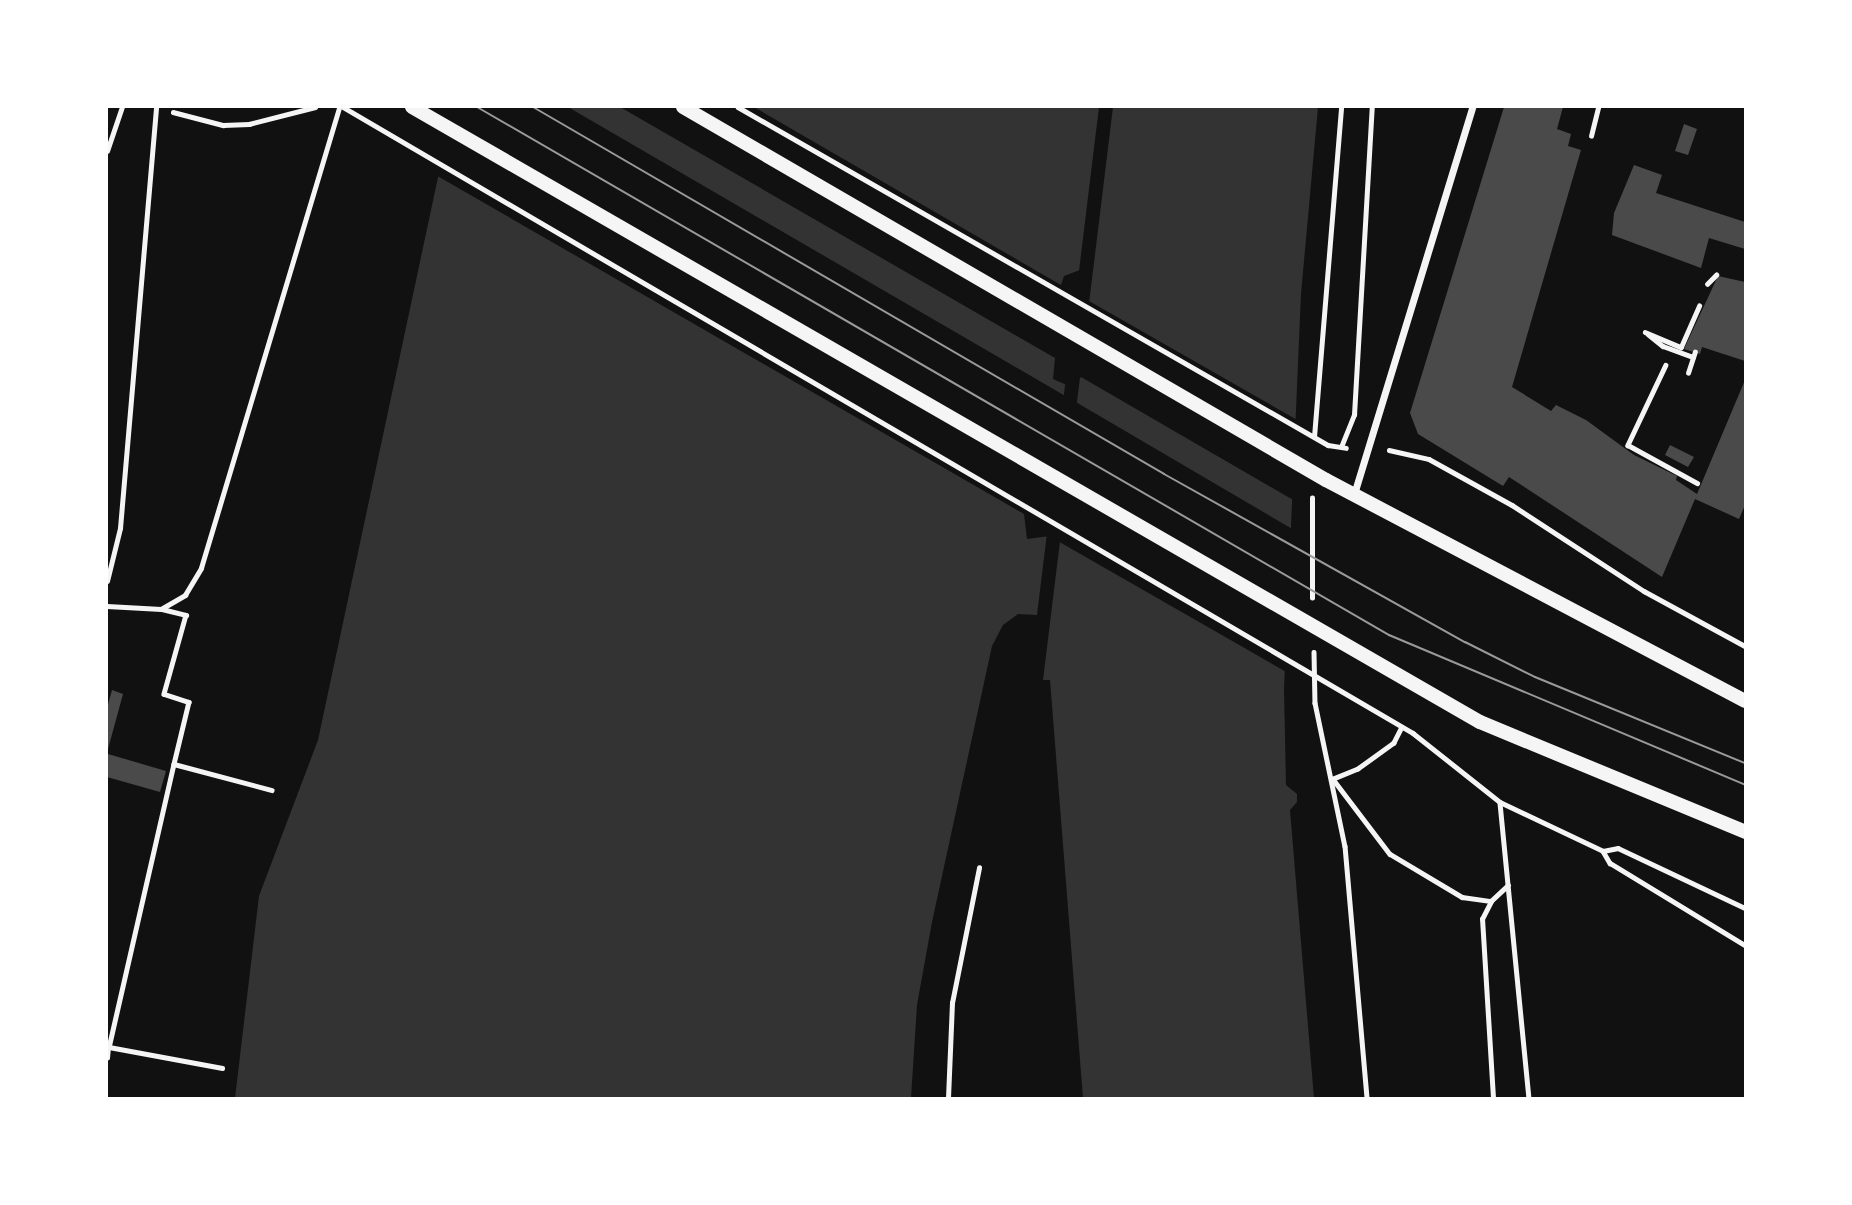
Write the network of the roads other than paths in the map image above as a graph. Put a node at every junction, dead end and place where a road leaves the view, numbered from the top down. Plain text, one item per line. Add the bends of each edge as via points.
1 (156, 107) edge
2 (412, 107) edge
3 (683, 107) edge
4 (1472, 107) edge
5 (1354, 494) junction
6 (107, 581) edge
7 (1745, 701) edge
8 (1744, 832) edge

1 - 6 lane via 120,528
2 - 8 main road via 1480,722
3 - 5 main road
4 - 5 street
5 - 7 main road

